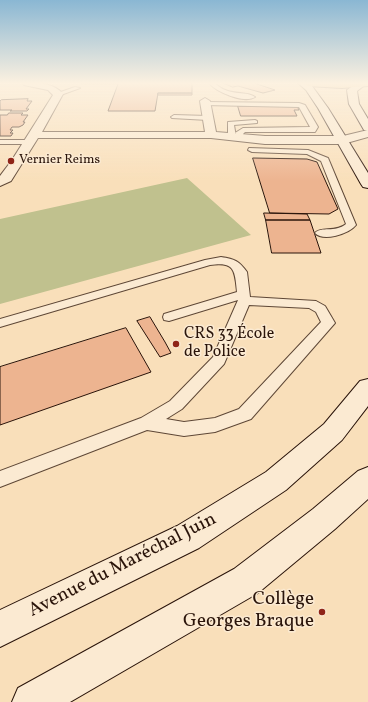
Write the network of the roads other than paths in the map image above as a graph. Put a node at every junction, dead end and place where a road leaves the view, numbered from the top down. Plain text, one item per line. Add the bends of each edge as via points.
1 (46, 116) edge
2 (308, 116) edge
3 (327, 116) edge
4 (361, 116) edge
5 (174, 117) dead end
6 (208, 118) joint
7 (263, 122) dead end
8 (285, 122) dead end
9 (368, 128) edge
10 (290, 130) junction
11 (368, 133) edge
12 (211, 135) junction
13 (33, 138) junction
14 (236, 138) junction
15 (303, 140) junction
16 (343, 140) junction
17 (0, 142) edge
18 (252, 150) dead end
19 (308, 152) junction
20 (0, 182) edge
21 (368, 184) edge
22 (320, 233) dead end
23 (244, 298) junction
24 (169, 317) dead end
25 (0, 323) edge
26 (368, 388) edge
27 (147, 423) junction
28 (0, 479) edge
29 (368, 480) edge
30 (0, 629) edge
31 (32, 702) edge

1 - 13 main road
2 - 10 lane via 314,127 312,130
3 - 16 main road
4 - 9 main road
5 - 6 lane
6 - 12 main road
7 - 14 lane via 230,123
8 - 10 lane via 288,123
10 - 14 lane via 243,130
11 - 16 main road
12 - 13 main road
12 - 14 main road
13 - 17 lane
13 - 20 main road via 6,178
14 - 15 main road
15 - 16 main road
15 - 19 lane
16 - 21 main road
18 - 19 lane
19 - 22 lane via 325,160 352,225 336,234
23 - 24 lane
23 - 25 lane via 241,272 232,262 221,260
23 - 27 lane via 219,360 176,405
23 - 27 lane via 312,304 321,309 328,323 245,414 214,425 184,429
26 - 30 main road, Avenue du Maréchal Juin via 333,432 276,481 188,537
27 - 28 lane
29 - 31 main road via 246,581

